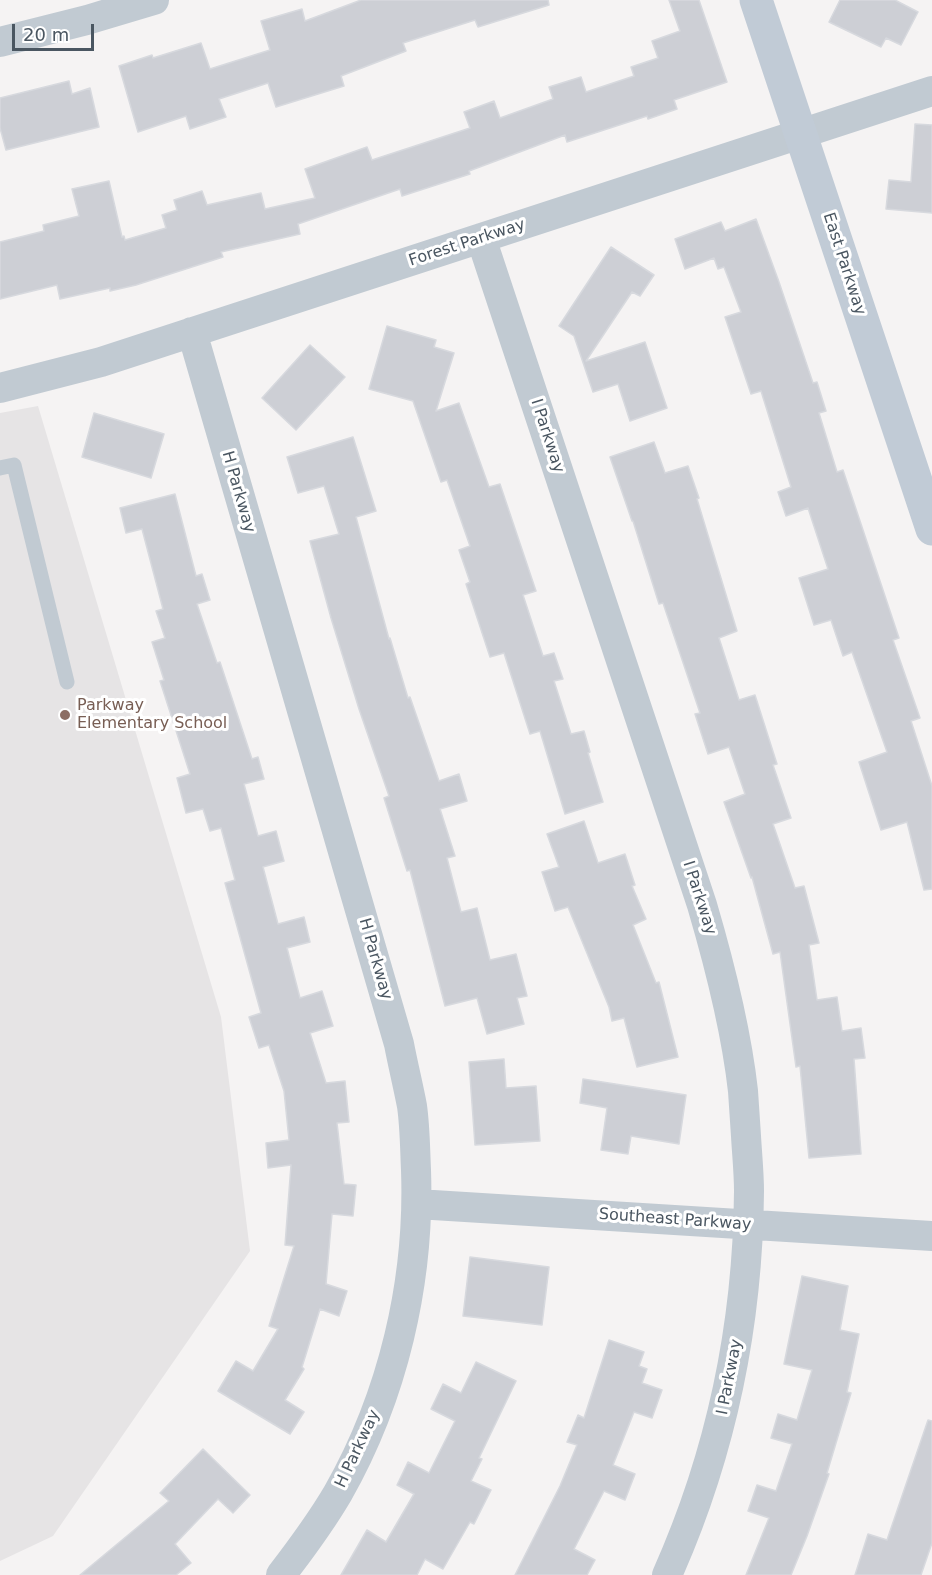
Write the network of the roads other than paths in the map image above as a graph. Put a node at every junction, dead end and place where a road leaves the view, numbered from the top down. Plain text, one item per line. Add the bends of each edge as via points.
1 (154, 0) edge
2 (756, 0) edge
3 (0, 42) edge
4 (932, 92) edge
5 (801, 134) junction
6 (481, 238) junction
7 (192, 332) junction
8 (0, 388) edge
9 (0, 468) edge
10 (932, 529) edge
11 (67, 682) dead end
12 (417, 1204) junction
13 (748, 1225) junction
14 (932, 1236) edge
15 (280, 1575) edge
16 (667, 1575) edge

1 - 3 street
2 - 5 street, East Parkway
4 - 5 street, Forest Parkway
5 - 6 street, Forest Parkway
5 - 10 street, East Parkway
6 - 7 street, Forest Parkway
6 - 13 street, I Parkway via 719,964 743,1091
7 - 8 street, Forest Parkway via 101,362
7 - 12 street, H Parkway via 399,1044 412,1107
9 - 11 lane via 14,465
12 - 13 street, Southeast Parkway
12 - 15 street, H Parkway via 404,1318 388,1380 337,1495
13 - 14 street, Southeast Parkway
13 - 16 street, I Parkway via 741,1318 728,1393 715,1445

